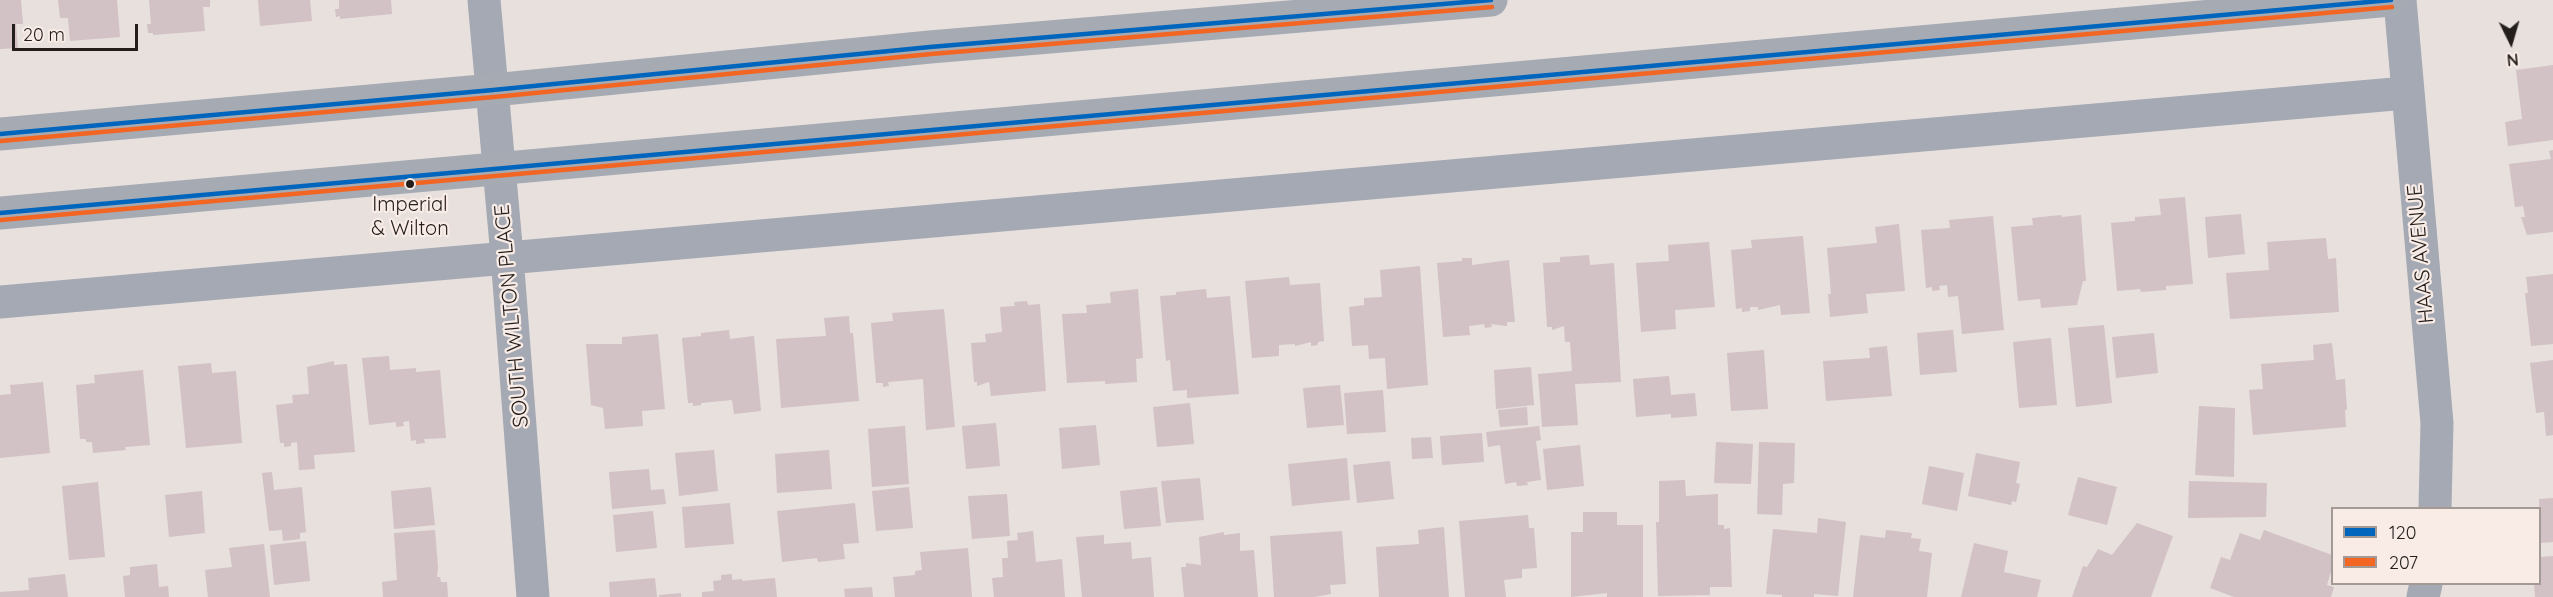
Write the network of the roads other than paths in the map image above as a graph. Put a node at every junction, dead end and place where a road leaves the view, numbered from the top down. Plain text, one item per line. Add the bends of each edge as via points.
1 (1491, 0) edge
2 (2391, 0) edge
3 (2400, 0) edge
4 (492, 1) edge
5 (493, 90) junction
6 (2406, 93) junction
7 (0, 134) edge
8 (500, 169) junction
9 (0, 213) edge
10 (507, 256) junction
11 (0, 302) edge
12 (2435, 507) edge
13 (533, 597) edge

1 - 5 main road via 930,47
2 - 8 main road
3 - 6 street, HAAS AVENUE
4 - 5 street, SOUTH WILTON PLACE
5 - 7 main road
5 - 8 street, SOUTH WILTON PLACE
6 - 10 street
6 - 12 street, HAAS AVENUE via 2437,423
8 - 9 main road
8 - 10 street, SOUTH WILTON PLACE
10 - 11 street
10 - 13 street, SOUTH WILTON PLACE

